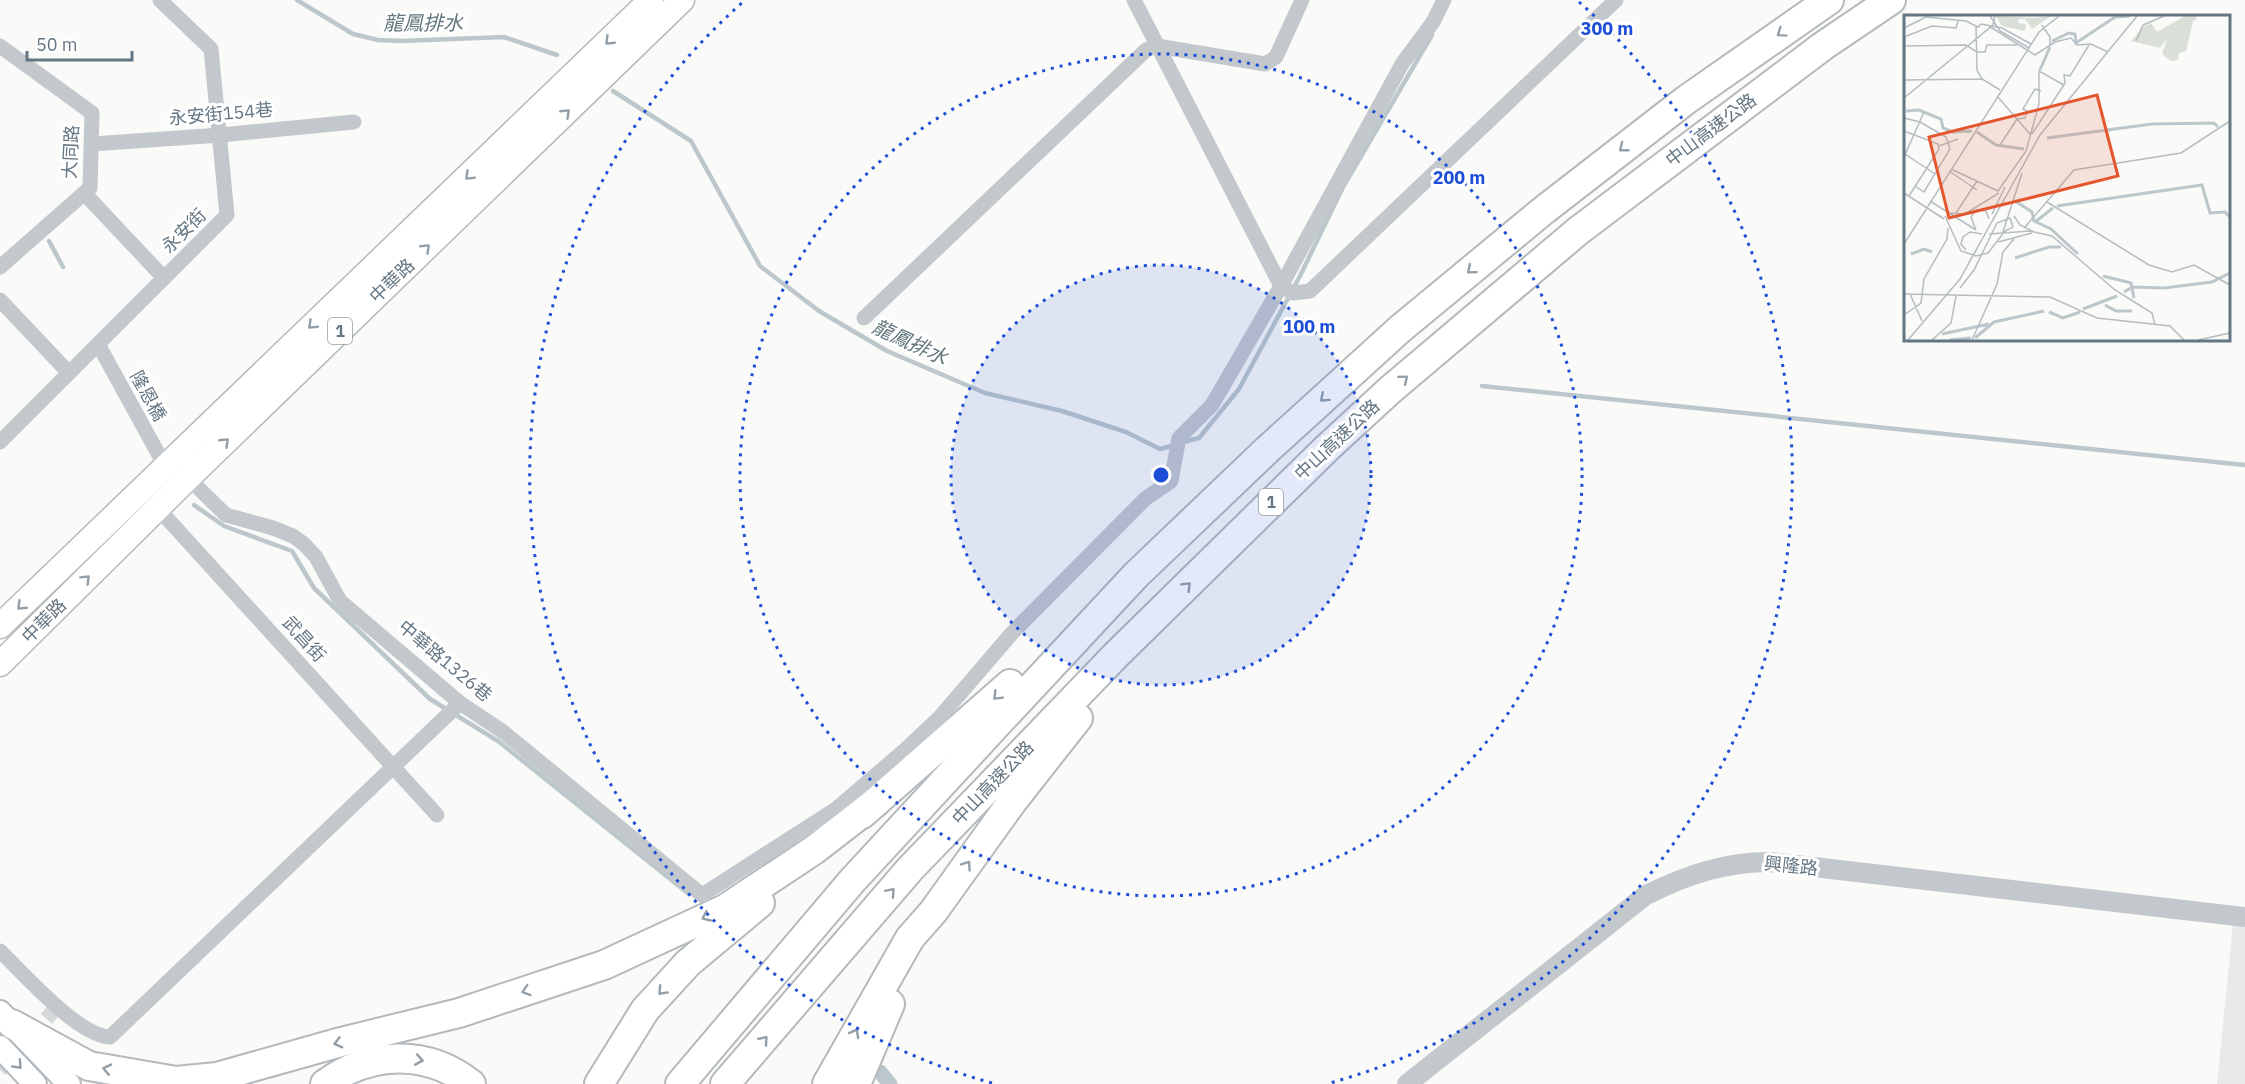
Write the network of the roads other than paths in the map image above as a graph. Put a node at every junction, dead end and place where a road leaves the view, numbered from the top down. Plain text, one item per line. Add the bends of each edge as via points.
1 (160, 0) edge
2 (651, 0) edge
3 (682, 0) edge
4 (1134, 0) edge
5 (1302, 0) edge
6 (1444, 0) edge
7 (1616, 0) edge
8 (1829, 0) edge
9 (1891, 0) edge
10 (0, 46) edge
11 (1157, 46) junction
12 (354, 122) dead end
13 (221, 135) junction
14 (92, 144) junction
15 (84, 193) junction
16 (0, 267) edge
17 (164, 278) junction
18 (1281, 286) junction
19 (0, 300) edge
20 (864, 318) dead end
21 (98, 344) junction
22 (69, 373) junction
23 (0, 442) edge
24 (168, 463) junction
25 (188, 478) junction
26 (142, 489) junction
27 (158, 508) junction
28 (1136, 574) junction
29 (1153, 620) junction
30 (0, 626) edge
31 (0, 664) edge
32 (457, 706) junction
33 (394, 766) junction
34 (876, 802) junction
35 (437, 815) dead end
36 (933, 912) junction
37 (2245, 917) edge
38 (0, 951) edge
39 (0, 997) edge
40 (4, 1028) edge
41 (35, 1084) edge
42 (69, 1084) edge
43 (325, 1084) edge
44 (471, 1084) edge
45 (599, 1084) edge
46 (680, 1084) edge
47 (726, 1084) edge
48 (827, 1084) edge
49 (856, 1084) edge
50 (1407, 1084) edge

1 - 13 street, 永安街 via 211,50
2 -> 24 main road, 中華路 / 1
25 -> 3 main road, 中華路 / 1
4 - 11 street
5 - 11 street via 1276,57 1265,64
6 - 18 street via 1390,83
7 - 18 street via 1310,291 1293,293
8 -> 28 highway, 中山高速公路 / 1 via 1686,100 1400,329
29 -> 9 highway, 中山高速公路 / 1 via 1350,426 1578,231 1814,53
10 - 14 street, 大同路 via 92,113
11 - 18 street
11 - 20 street via 1146,50
12 - 13 street, 永安街154巷
13 - 14 street, 永安街154巷
13 - 17 street, 永安街 via 227,215
14 - 15 street, 大同路 via 90,188
15 - 16 street, 大同路
15 - 17 street
17 - 21 street, 永安街
18 - 32 street, 中華路1326巷 via 1212,405 1179,438 1171,481 1145,499 1020,625 940,717 905,750 836,809 702,895 502,731
19 - 22 street
21 - 22 street, 永安街
21 - 24 street, 隆恩橋
22 - 23 street, 永安街
24 - 25 street, 中華路1326巷
24 - 26 main road, 中華路 / 1
25 - 27 main road, 中華路 / 1
25 - 32 street, 中華路1326巷 via 226,515 273,528 304,544 316,557 340,601
26 - 27 street, 武昌街
26 -> 30 main road, 中華路 / 1
31 -> 27 main road, 中華路 / 1
27 - 33 street, 武昌街
28 -> 34 highway via 1066,628 985,708
28 - 46 highway, 中山高速公路 / 1 via 852,881
36 -> 29 highway via 1011,802 1144,645
47 -> 29 highway, 中山高速公路 / 1 via 910,869
32 - 33 street
33 - 35 street, 武昌街
33 - 38 street via 110,1037 96,1035 57,1007
34 -> 40 highway via 814,850 725,909 604,965 459,1013 217,1077 176,1081 89,1065
34 -> 45 highway via 688,963 645,1010
48 -> 36 highway via 910,939
36 - 49 highway
37 - 50 street, 興隆路 via 1770,862 1711,868 1646,895
39 - 40 main road via 9,1007
40 -> 41 main road
40 - 42 main road
43 -> 44 highway via 366,1062 393,1058 422,1059

